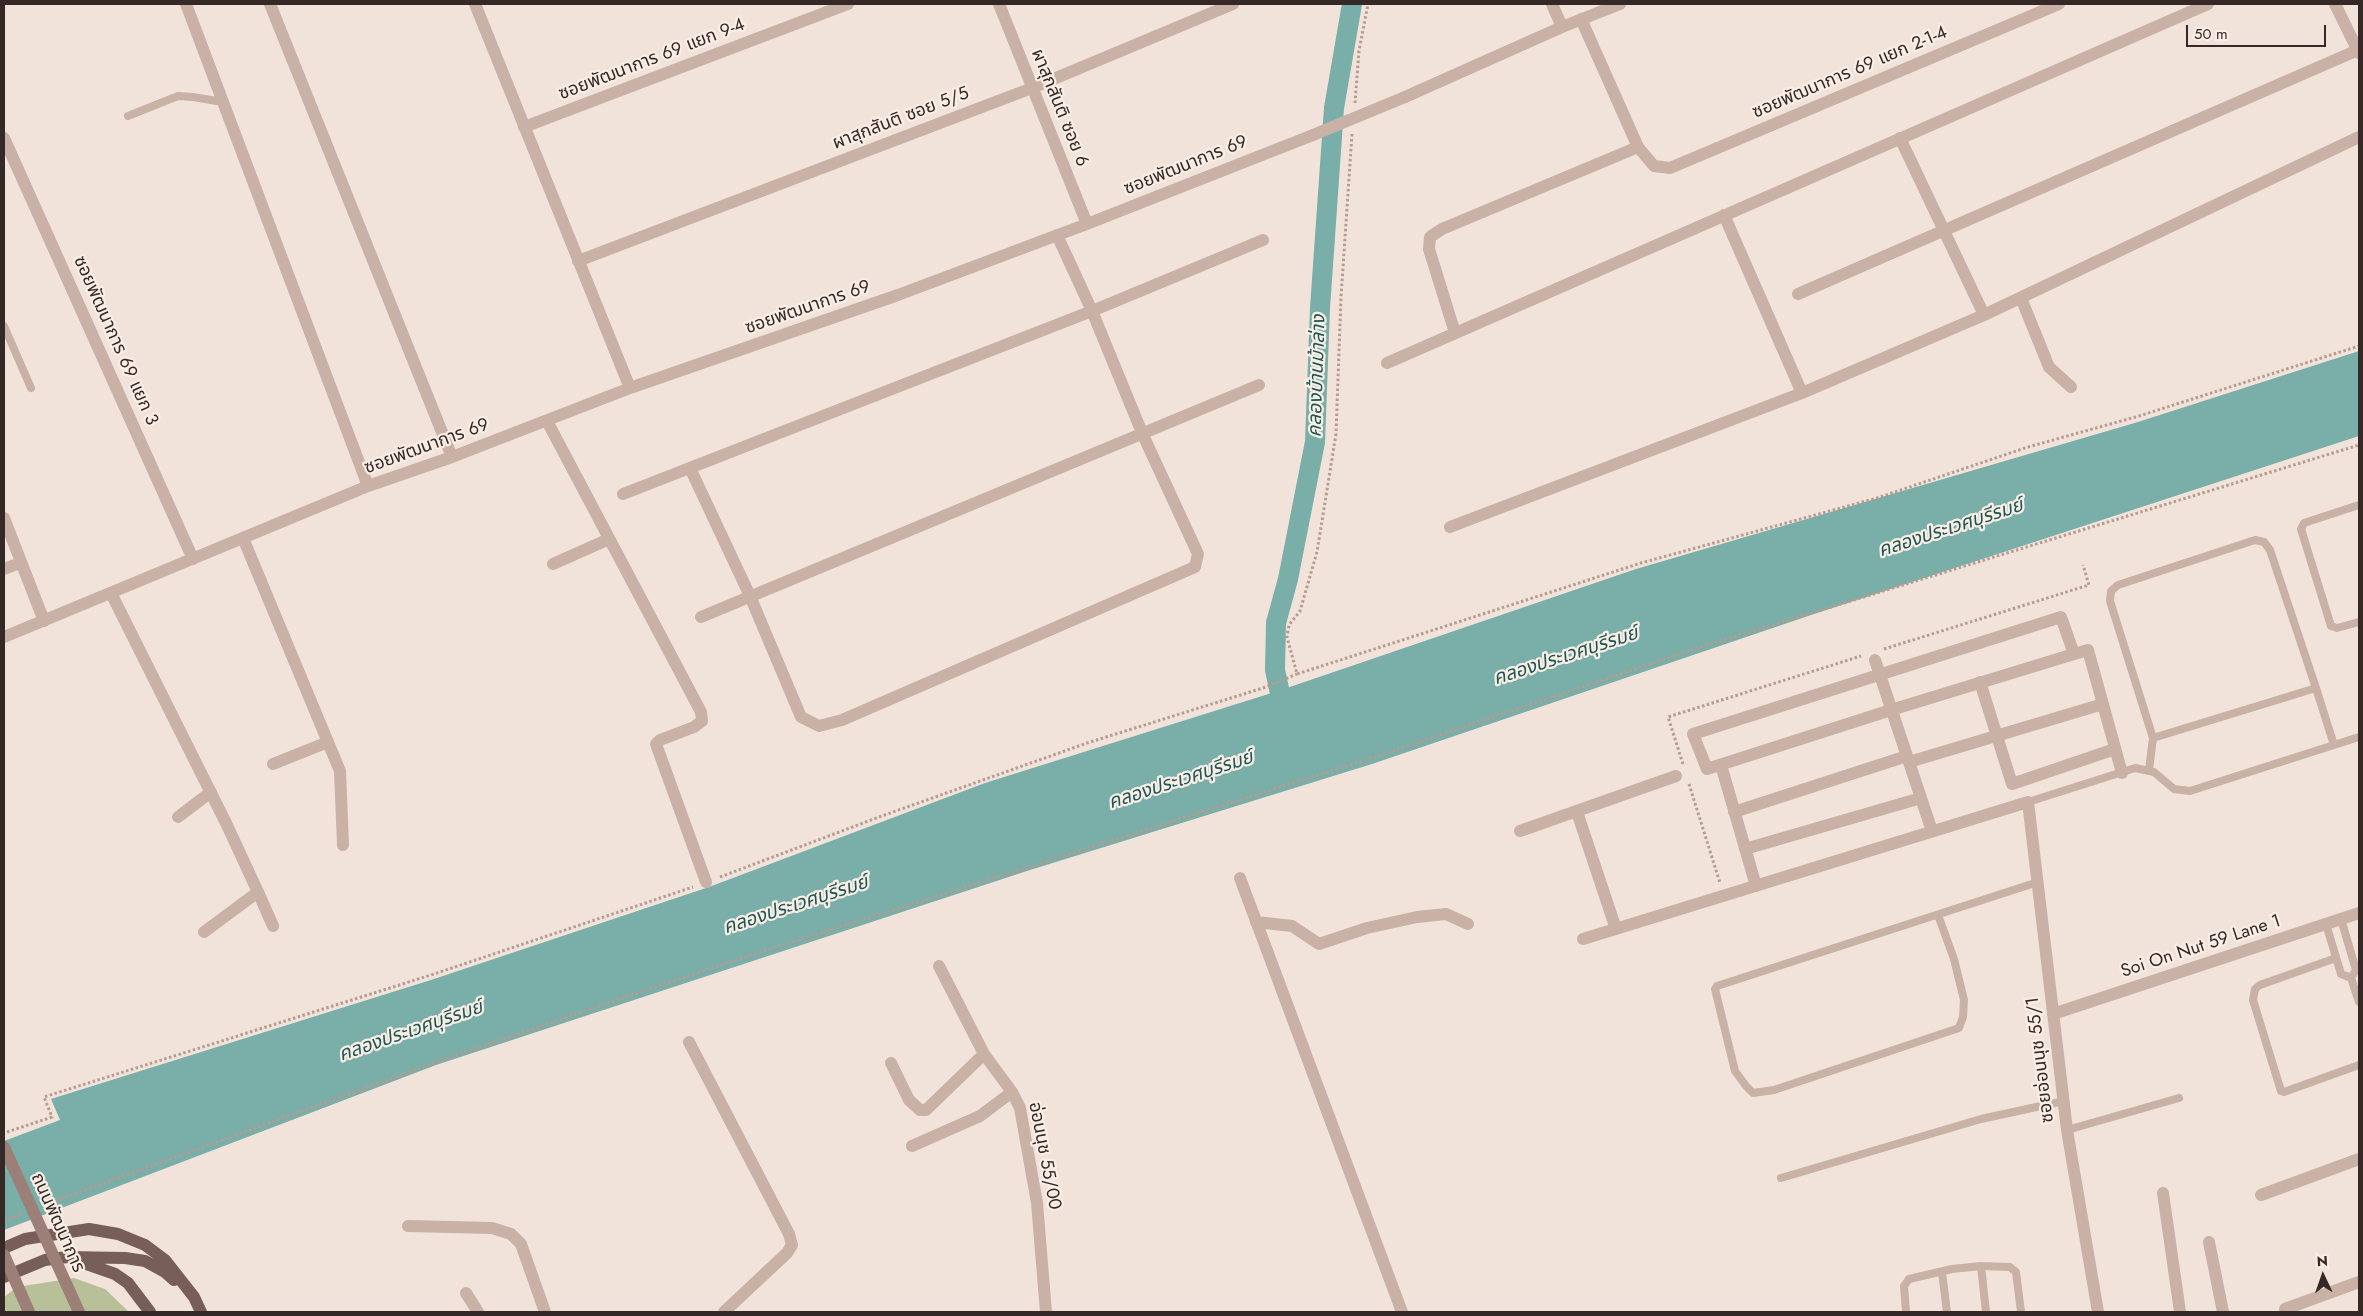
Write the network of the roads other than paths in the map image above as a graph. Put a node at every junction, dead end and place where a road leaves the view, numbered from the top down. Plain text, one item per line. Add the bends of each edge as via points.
1 (186, 4) edge
2 (270, 4) edge
3 (475, 4) edge
4 (848, 4) edge
5 (999, 4) edge
6 (1233, 4) edge
7 (1552, 4) edge
8 (1620, 4) edge
9 (2059, 4) edge
10 (2208, 4) edge
11 (2335, 4) edge
12 (1581, 19) junction
13 (1562, 27) junction
14 (2358, 51) edge
15 (1032, 88) junction
16 (223, 102) junction
17 (128, 116) dead end
18 (524, 127) junction
19 (2359, 137) edge
20 (4, 138) edge
21 (1900, 138) junction
22 (1638, 147) junction
23 (1724, 215) junction
24 (1087, 224) junction
25 (1944, 230) junction
26 (1058, 235) junction
27 (1264, 240) dead end
28 (578, 261) junction
29 (1798, 294) dead end
30 (2020, 298) junction
31 (1092, 310) junction
32 (1984, 315) junction
33 (4, 326) edge
34 (1455, 333) junction
35 (1387, 363) dead end
36 (1259, 385) dead end
37 (2071, 387) dead end
38 (31, 388) dead end
39 (630, 388) junction
40 (1802, 393) junction
41 (547, 421) junction
42 (1143, 435) junction
43 (452, 457) junction
44 (690, 468) junction
45 (368, 486) junction
46 (623, 494) dead end
47 (2359, 505) edge
48 (4, 518) edge
49 (1450, 527) dead end
50 (243, 538) junction
51 (609, 539) junction
52 (193, 559) junction
53 (20, 563) junction
54 (552, 564) dead end
55 (4, 569) edge
56 (111, 593) junction
57 (750, 596) junction
58 (701, 617) dead end
59 (44, 621) junction
60 (2359, 622) edge
61 (4, 637) edge
62 (2074, 654) junction
63 (1870, 657) road end
64 (1879, 673) junction
65 (1980, 682) junction
66 (2316, 688) junction
67 (2103, 704) junction
68 (1891, 710) junction
69 (1997, 736) junction
70 (2359, 737) edge
71 (2153, 738) junction
72 (328, 742) junction
73 (2334, 745) junction
74 (2115, 749) junction
75 (1908, 759) junction
76 (273, 764) dead end
77 (1720, 765) junction
78 (2149, 770) junction
79 (2122, 773) junction
80 (1681, 775) road end
81 (210, 792) junction
82 (1921, 798) junction
83 (2028, 802) junction
84 (1576, 812) junction
85 (1734, 812) junction
86 (178, 817) dead end
87 (1520, 831) dead end
88 (1932, 832) junction
89 (343, 845) dead end
90 (1745, 849) junction
91 (1240, 878) dead end
92 (706, 882) road end
93 (2038, 882) junction
94 (1756, 886) junction
95 (258, 892) junction
96 (2359, 913) edge
97 (1938, 915) junction
98 (2341, 919) junction
99 (1256, 922) junction
100 (1468, 924) dead end
101 (2326, 924) junction
102 (273, 926) dead end
103 (1616, 929) junction
104 (204, 932) dead end
105 (1583, 939) dead end
106 (2355, 952) edge
107 (2336, 958) junction
108 (939, 966) dead end
109 (2351, 978) junction
110 (2359, 1002) edge
111 (2054, 1014) junction
112 (689, 1042) dead end
113 (984, 1054) junction
114 (891, 1063) dead end
115 (2359, 1065) edge
116 (1012, 1092) junction
117 (2179, 1098) dead end
118 (2064, 1101) junction
119 (2067, 1130) junction
120 (912, 1146) dead end
121 (4, 1147) edge
122 (2359, 1159) edge
123 (1781, 1178) dead end
124 (2163, 1193) dead end
125 (2261, 1196) dead end
126 (408, 1226) dead end
127 (2208, 1242) dead end
128 (4, 1248) edge
129 (4, 1255) edge
130 (67, 1257) junction
131 (1981, 1266) junction
132 (1942, 1272) junction
133 (4, 1277) edge
134 (2359, 1282) edge
135 (466, 1293) dead end
136 (194, 1297) junction
137 (2285, 1309) dead end
138 (29, 1312) edge
139 (79, 1312) edge
140 (150, 1312) edge
141 (201, 1312) edge
142 (478, 1312) edge
143 (545, 1312) edge
144 (724, 1312) edge
145 (1046, 1312) edge
146 (1402, 1312) edge
147 (1906, 1312) edge
148 (1947, 1312) edge
149 (1986, 1312) edge
150 (2021, 1312) edge
151 (2098, 1312) edge
152 (2180, 1312) edge
153 (2222, 1312) edge

1 - 16 street
2 - 43 street
3 - 18 street
4 - 18 street, ซอยพัฒนาการ 69 แยก 9-4
5 - 15 street, ผาสุกสันติ ซอย 6
6 - 15 street, ผาสุกสันติ ซอย 5/5
7 - 13 street
8 - 12 street, ซอยพัฒนาการ 69
9 - 22 street, ซอยพัฒนาการ 69 แยก 2-1-4 via 1670,168 1654,166
10 - 21 street
11 - 14 street
12 - 13 street, ซอยพัฒนาการ 69
12 - 22 street
13 - 24 street, ซอยพัฒนาการ 69, bridge via 1313,135
14 - 25 street
15 - 24 street, ผาสุกสันติ ซอย 6
15 - 28 street, ผาสุกสันติ ซอย 5/5
16 - 17 lane via 178,96
16 - 45 street
18 - 28 street
19 - 30 street
20 - 52 street, ซอยพัฒนาการ 69 แยก 3
21 - 23 street
21 - 25 street
22 - 34 street via 1442,229 1430,238 1429,249
23 - 34 street
23 - 40 street
24 - 26 street, ซอยพัฒนาการ 69
25 - 29 street
25 - 32 street
26 - 31 street
26 - 39 street, ซอยพัฒนาการ 69 via 898,295
27 - 31 street
28 - 39 street
30 - 32 street
30 - 37 street via 2049,367
31 - 42 street
31 - 44 street
32 - 40 street
33 - 38 lane
34 - 35 street
36 - 42 street
39 - 41 street, ซอยพัฒนาการ 69
40 - 49 street
41 - 43 street, ซอยพัฒนาการ 69
41 - 51 street
42 - 57 street
42 - 57 street via 1198,554 1195,567 842,720 819,726 802,717
43 - 45 street, ซอยพัฒนาการ 69
44 - 46 street
44 - 57 street
45 - 50 street, ซอยพัฒนาการ 69
47 - 60 lane via 2304,523 2302,529 2332,626 2337,628
48 - 53 street
50 - 52 street, ซอยพัฒนาการ 69
50 - 72 street
51 - 54 street
51 - 92 street via 701,712 702,721 694,727 656,744
52 - 56 street, ซอยพัฒนาการ 69
53 - 55 street
53 - 59 street
56 - 59 street, ซอยพัฒนาการ 69
56 - 81 street
57 - 58 street
59 - 61 street, ซอยพัฒนาการ 69
62 - 64 street via 2061,617
62 - 65 street
62 - 67 street via 2088,650
63 - 64 street
64 - 68 street
64 - 77 street via 1693,734 1707,769
65 - 68 street
65 - 69 street
66 - 71 lane
66 - 71 lane via 2270,550 2264,542 2255,540 2118,585 2111,592 2110,602
66 - 73 lane
67 - 69 street
67 - 74 street
68 - 75 street
68 - 77 street
69 - 74 street via 2012,784
69 - 75 street
70 - 73 lane
71 - 78 lane
72 - 76 street
72 - 89 street via 340,771
73 - 78 lane via 2190,792 2174,789
74 - 79 street
75 - 82 street
75 - 85 street
77 - 85 street
78 - 79 lane via 2135,768
79 - 83 lane
80 - 84 street
81 - 86 street
81 - 95 street
82 - 88 street
82 - 90 street
83 - 88 street
83 - 93 street, ซอยอ่อนนุช 55/1
84 - 87 street
84 - 103 street
85 - 90 street
88 - 94 street
90 - 94 street
91 - 99 street
93 - 97 lane
93 - 111 street, ซอยอ่อนนุช 55/1
94 - 103 street
95 - 102 street
95 - 104 street
96 - 98 street, Soi On Nut 59 Lane 1
97 - 97 lane via 1717,986 1715,990 1735,1071 1746,1086 1753,1092 1774,1090 1958,1028 1963,1017 1964,1000
98 - 101 street, Soi On Nut 59 Lane 1
98 - 106 lane
99 - 100 street via 1292,926 1318,944 1417,916 1446,914
99 - 146 street
101 - 107 lane
101 - 111 street, Soi On Nut 59 Lane 1
103 - 105 street
106 - 109 lane via 2356,970
107 - 109 lane via 2341,974
107 - 115 lane via 2260,984 2255,988 2253,1000 2281,1091
108 - 113 street, อ่อนนุช 55/00
109 - 110 lane
111 - 118 street, ซอยอ่อนนุช 55/1
112 - 144 street via 792,1245
113 - 114 street via 926,1110 920,1110 909,1100
113 - 116 street, อ่อนนุช 55/00
116 - 120 street via 980,1116
116 - 145 street, อ่อนนุช 55/00 via 1020,1108 1037,1203
117 - 119 lane
118 - 119 street, ซอยอ่อนนุช 55/1
118 - 123 lane via 1981,1119
119 - 151 street, ซอยอ่อนนุช 55/1
121 - 139 main road, ถนนพัฒนาการ, bridge
122 - 125 street
124 - 152 street
126 - 143 street via 485,1228 511,1234 521,1244
127 - 153 street
128 - 136 main road via 25,1239 90,1229 118,1234 145,1244 164,1260
129 - 138 main road, bridge
130 - 133 main road via 45,1260
130 - 136 main road via 145,1261 165,1272
130 - 140 main road via 116,1274 128,1283
131 - 132 lane
131 - 149 lane
131 - 150 lane via 2014,1269
132 - 147 lane via 1909,1280 1904,1286
132 - 148 lane
134 - 137 street
135 - 142 street
136 - 141 main road

